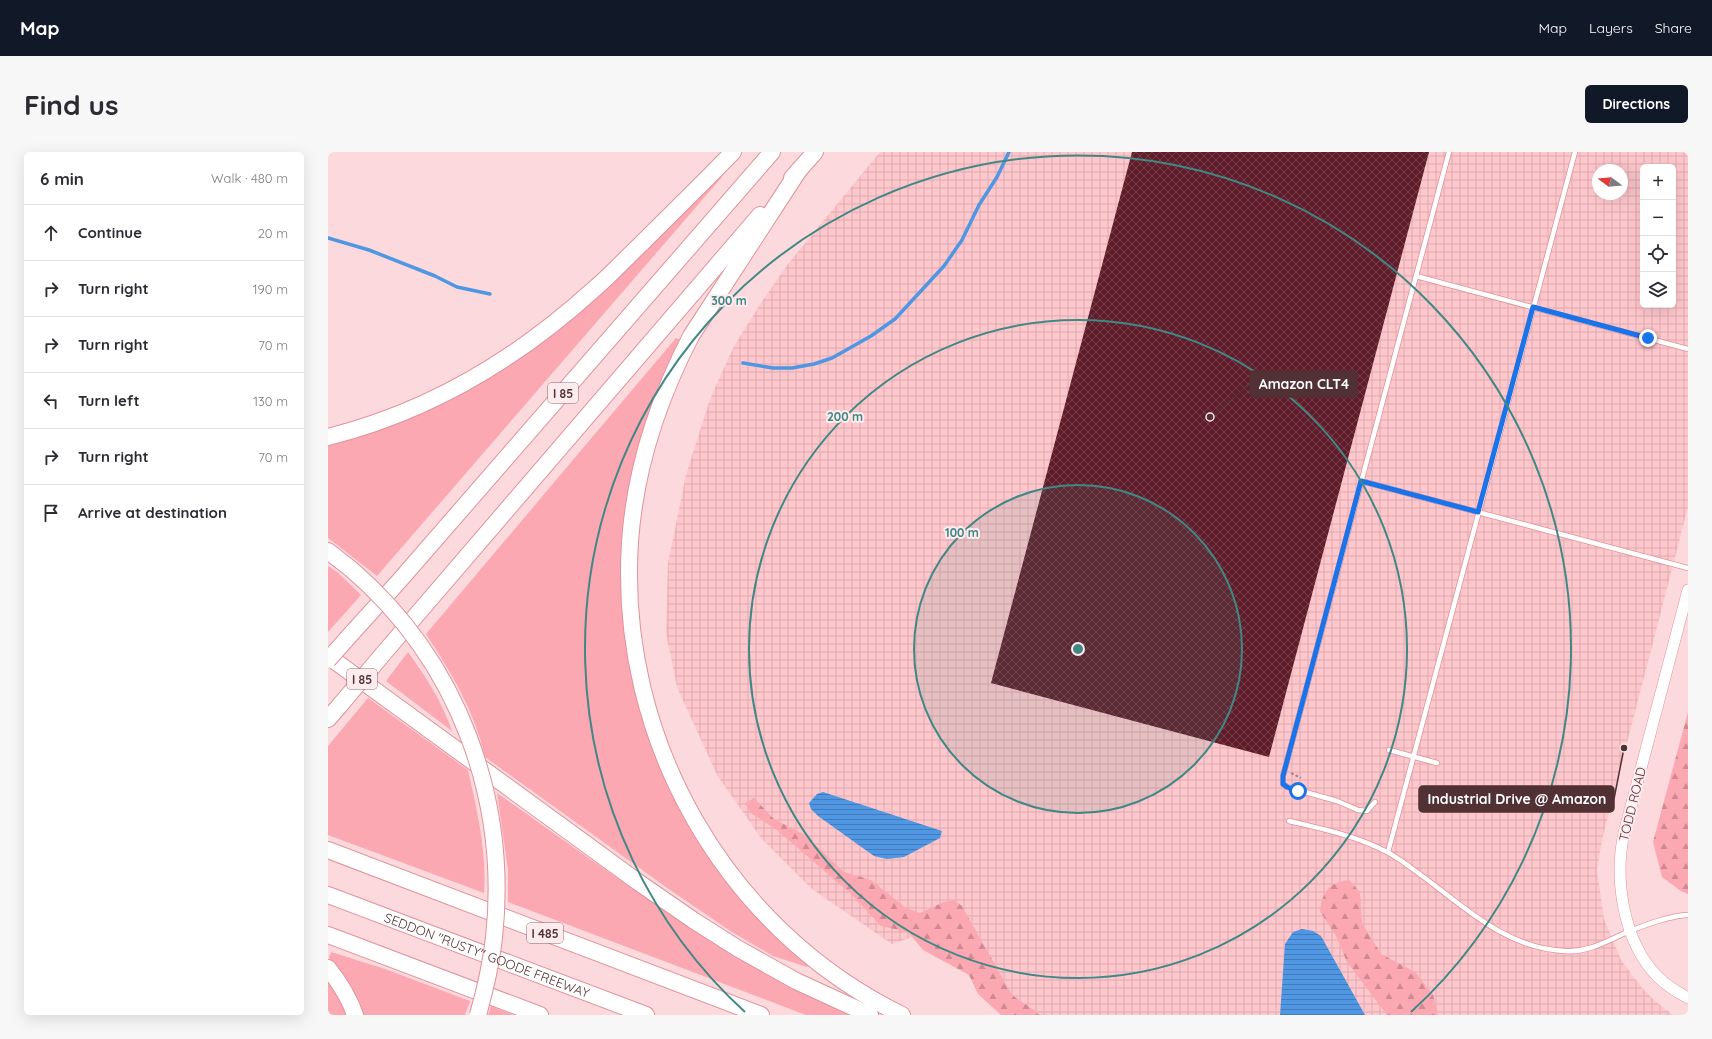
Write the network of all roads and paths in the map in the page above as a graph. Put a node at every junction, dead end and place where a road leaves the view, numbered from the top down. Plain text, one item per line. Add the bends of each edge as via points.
1 (734, 152) edge
2 (772, 152) edge
3 (815, 152) edge
4 (1449, 152) edge
5 (1575, 152) edge
6 (799, 170) junction
7 (1416, 276) junction
8 (1533, 307) junction
9 (1688, 349) edge
10 (328, 437) edge
11 (1361, 481) junction
12 (1478, 512) junction
13 (328, 550) edge
14 (1688, 568) edge
15 (1688, 590) edge
16 (328, 656) edge
17 (328, 660) edge
18 (328, 719) edge
19 (1389, 750) dead end
20 (1413, 757) junction
21 (1437, 763) dead end
22 (1375, 802) dead end
23 (1289, 822) dead end
24 (328, 850) edge
25 (1388, 852) junction
26 (328, 895) edge
27 (1688, 915) edge
28 (1631, 931) junction
29 (328, 934) edge
30 (328, 968) edge
31 (1688, 998) edge
32 (355, 1015) edge
33 (478, 1015) edge
34 (540, 1015) edge
35 (646, 1015) edge
36 (761, 1015) edge
37 (870, 1015) edge
38 (902, 1015) edge

1 - 10 highway via 593,290 518,350 488,370 424,404 387,420
2 - 17 highway, I 85, bridge
3 - 6 highway, I 85
4 - 7 lane
5 - 8 lane
6 - 18 highway, I 85, bridge
6 - 38 highway via 691,336 662,400 641,470 634,506 630,540 630,610 647,709 682,799 718,858 762,911 789,938 850,986
7 - 8 lane
7 - 11 lane
8 - 9 lane
8 - 12 lane
11 - 12 lane
11 - 22 lane via 1283,784 1358,810 1367,811
12 - 14 lane
12 - 20 lane
13 - 33 highway, bridge via 381,598 404,624 451,695 467,730 487,797 496,874 494,937
15 - 28 street, TODD ROAD via 1620,848 1622,896
16 - 37 highway via 693,920 790,977
19 - 20 lane
20 - 21 lane
20 - 25 lane
23 - 25 lane via 1354,838
24 - 36 highway, I 485
25 - 28 lane via 1494,930 1525,944 1552,950 1579,951
26 - 35 highway, SEDDON "RUSTY" GOODE FREEWAY
27 - 28 lane via 1674,916
28 - 31 street, TODD ROAD via 1652,970 1668,985
29 - 34 highway
30 - 32 highway via 349,999

